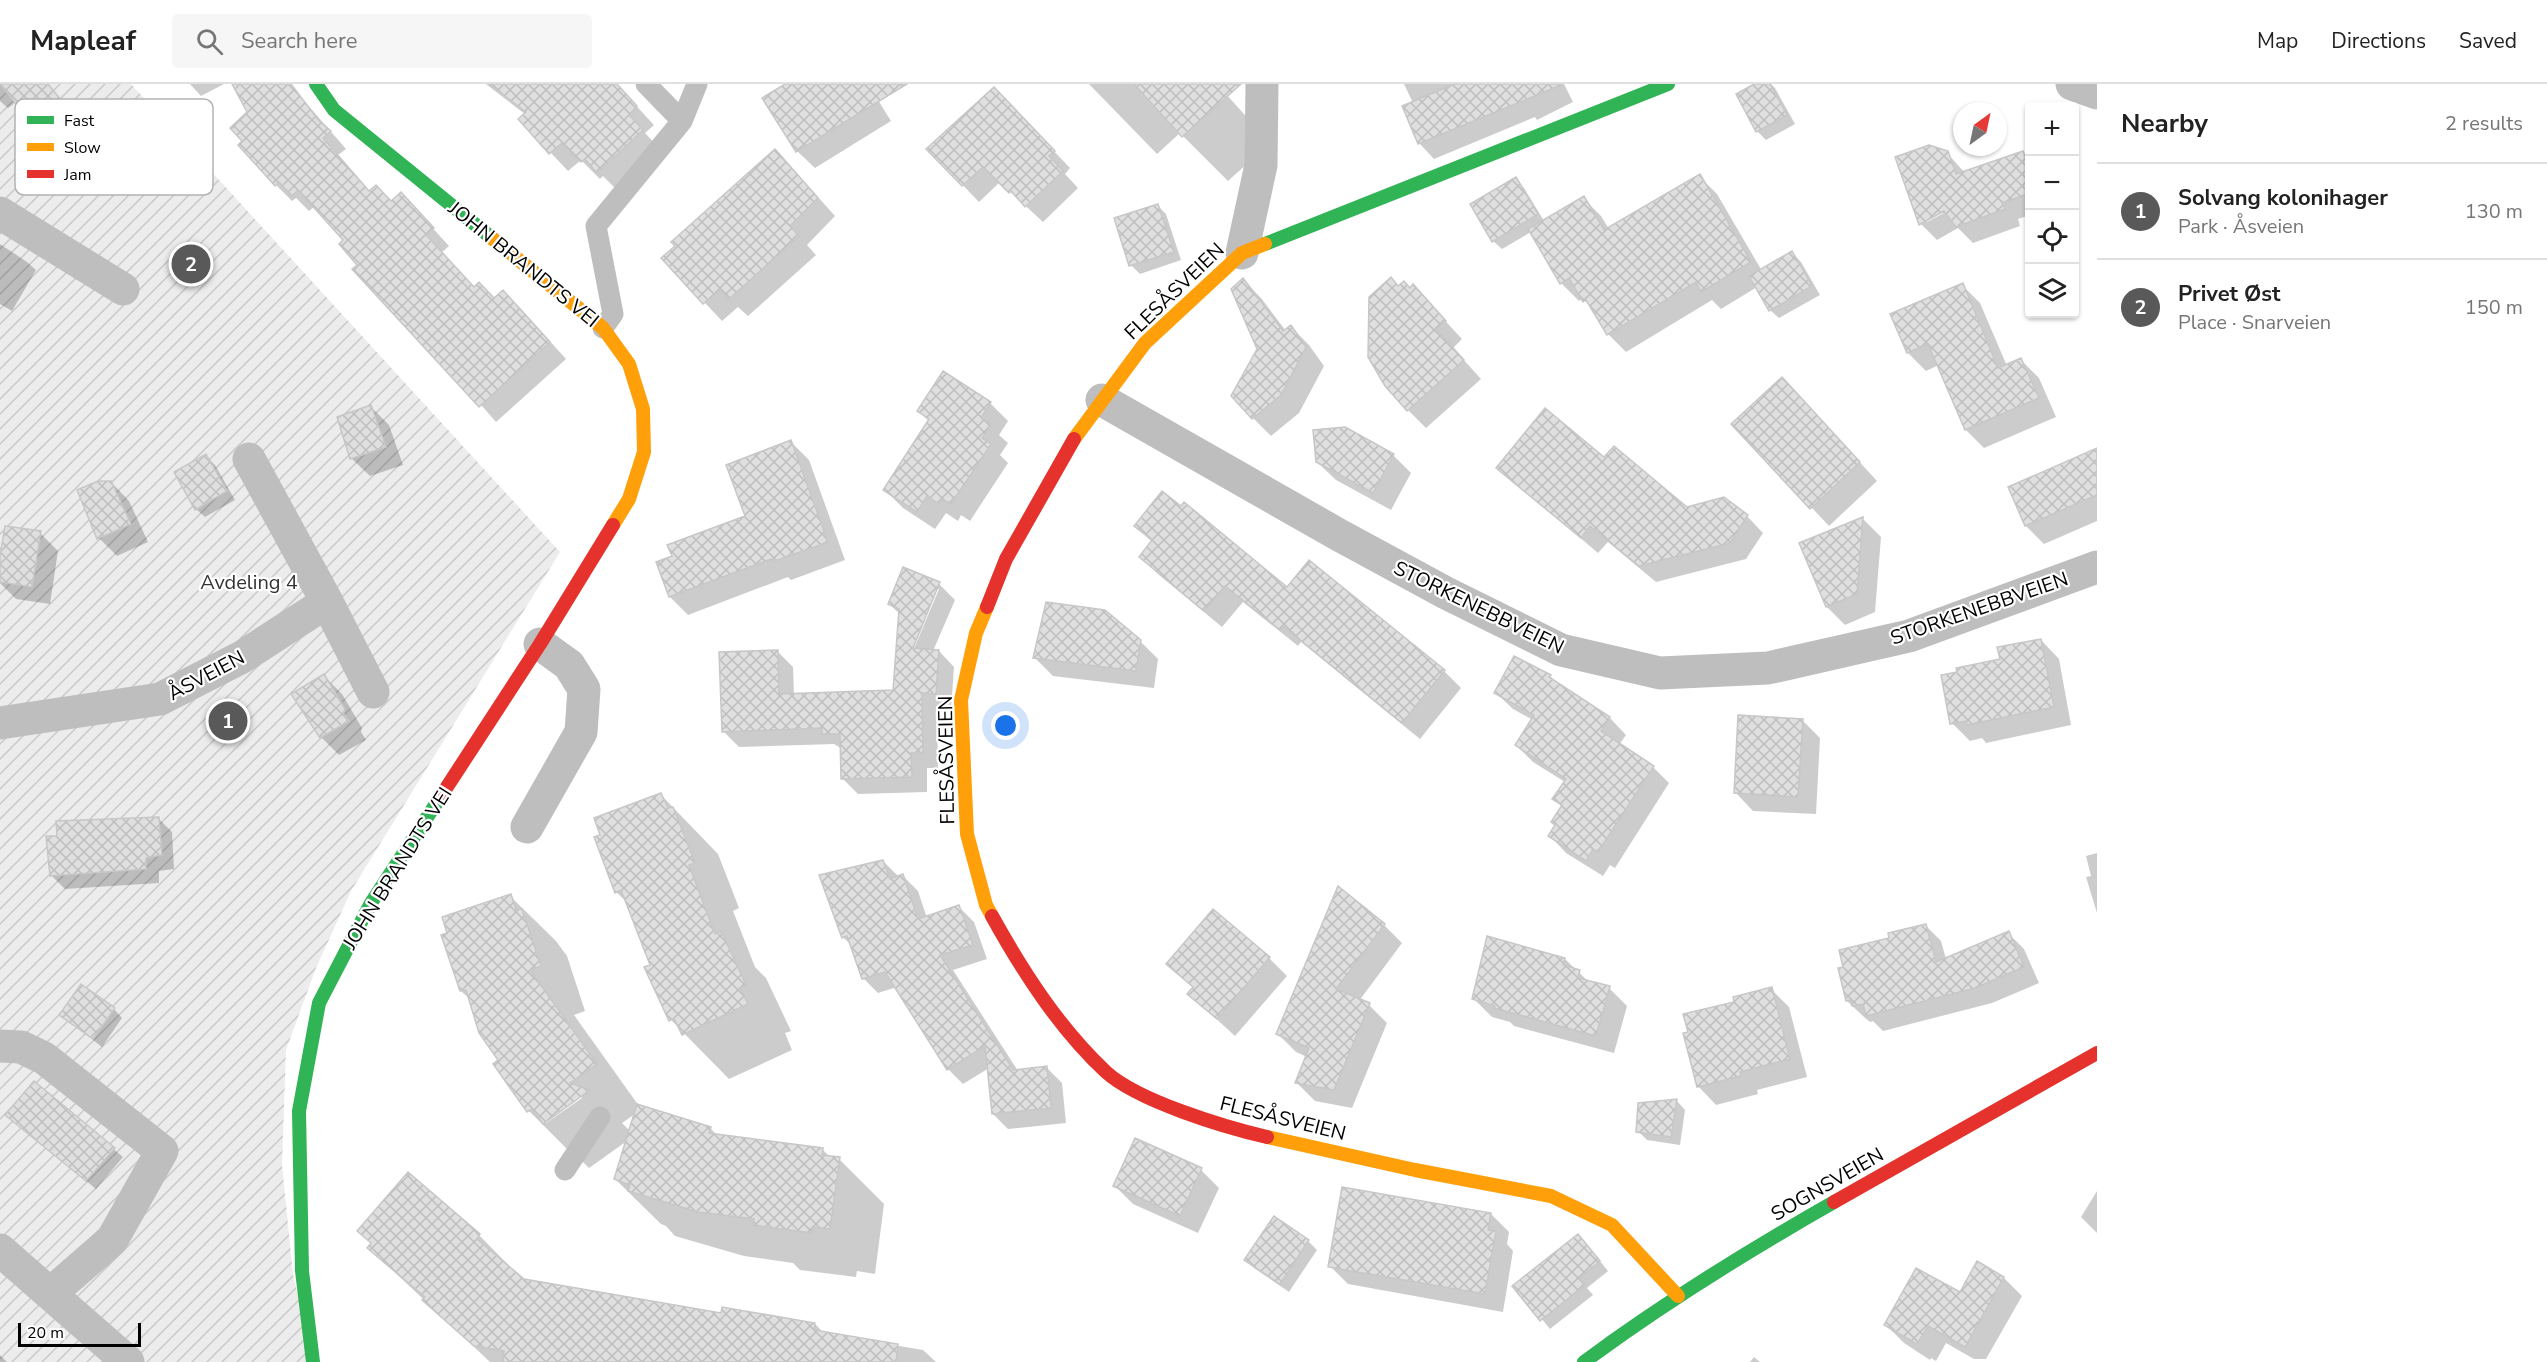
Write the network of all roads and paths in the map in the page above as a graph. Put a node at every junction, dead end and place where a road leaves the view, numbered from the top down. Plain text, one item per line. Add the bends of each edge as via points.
1 (316, 84) edge
2 (646, 84) edge
3 (697, 84) edge
4 (1262, 84) edge
5 (1668, 84) edge
6 (2072, 84) edge
7 (2097, 93) edge
8 (682, 121) junction
9 (0, 213) edge
10 (1242, 253) junction
11 (123, 289) dead end
12 (603, 328) junction
13 (1102, 400) junction
14 (249, 459) dead end
15 (2097, 567) edge
16 (327, 602) junction
17 (540, 644) junction
18 (373, 692) dead end
19 (0, 723) edge
20 (527, 827) dead end
21 (0, 1046) edge
22 (2097, 1053) edge
23 (600, 1118) dead end
24 (565, 1170) dead end
25 (0, 1250) edge
26 (51, 1293) junction
27 (1678, 1296) junction
28 (128, 1362) edge
29 (313, 1362) edge
30 (1584, 1362) edge

1 - 12 street, JOHN BRANDTS VEI via 334,110
2 - 8 lane
3 - 8 lane
4 - 10 street via 1261,165
5 - 10 street, FLESÅSVEIEN
6 - 7 street
8 - 12 lane via 596,226 613,314
9 - 11 street
10 - 13 street, FLESÅSVEIEN via 1145,343
12 - 17 street, JOHN BRANDTS VEI via 629,364 643,409 644,452 629,499
13 - 15 street, STORKENEBBVEIEN via 1339,535 1561,650 1660,673 1768,668 1909,636
13 - 27 street, FLESÅSVEIEN via 1068,448 1006,559 976,633 961,700 967,834 986,904 1014,956 1059,1020 1107,1073 1150,1099 1242,1131 1551,1197 1612,1225
14 - 16 street
16 - 18 street
16 - 19 street, ÅSVEIEN via 242,657 160,699
17 - 20 street via 569,665 584,689 580,732
17 - 29 street, JOHN BRANDTS VEI via 371,903 319,1003 299,1111 302,1271
21 - 26 street via 21,1047 44,1058 162,1151 112,1240
22 - 27 street, SOGNSVEIEN via 1765,1241
23 - 24 lane
25 - 26 street
26 - 28 street
27 - 30 street, SOGNSVEIEN

